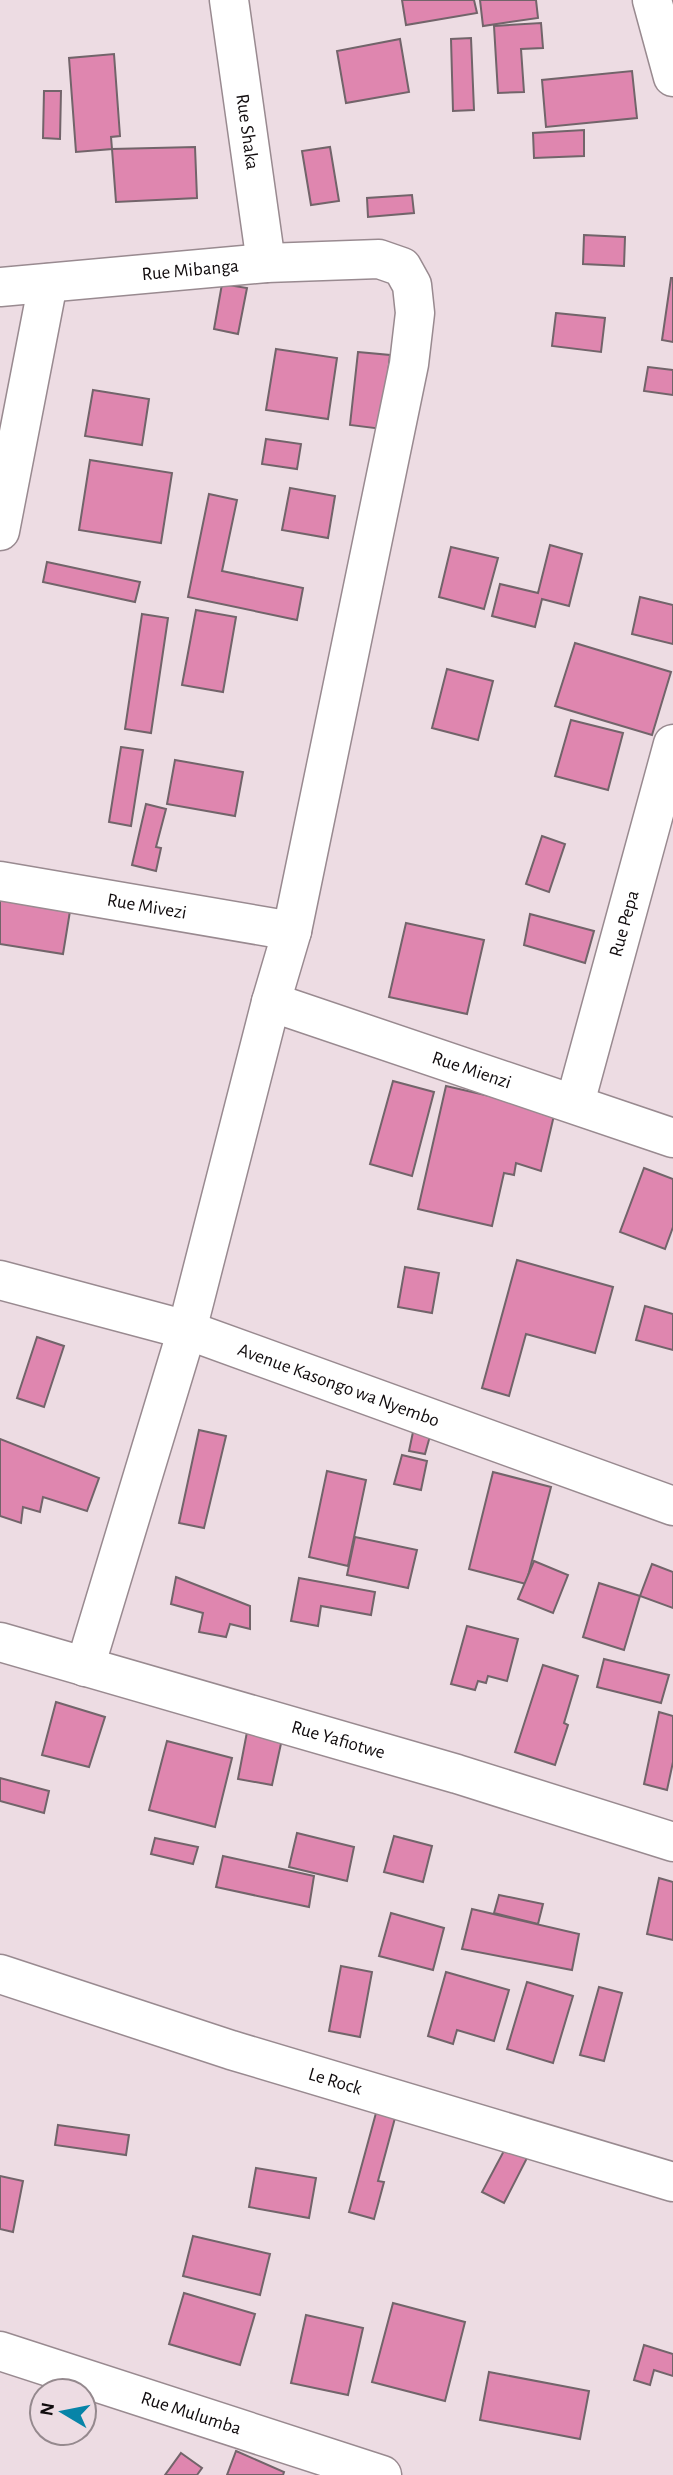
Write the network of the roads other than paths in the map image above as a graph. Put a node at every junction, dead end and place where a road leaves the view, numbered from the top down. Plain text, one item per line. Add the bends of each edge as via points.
1 (229, 0) edge
2 (652, 0) edge
3 (673, 77) edge
4 (266, 263) junction
5 (48, 283) junction
6 (0, 287) edge
7 (0, 531) edge
8 (673, 744) edge
9 (0, 881) edge
10 (292, 931) junction
11 (271, 1002) junction
12 (575, 1103) junction
13 (673, 1138) edge
14 (0, 1280) edge
15 (187, 1330) junction
16 (673, 1506) edge
17 (0, 1642) edge
18 (85, 1667) junction
19 (673, 1842) edge
20 (0, 1975) edge
21 (673, 2182) edge
22 (0, 2351) edge
23 (382, 2475) edge

1 - 4 street, Rue Shaka
2 - 3 street
4 - 5 street, Rue Mibanga
4 - 10 street, Rue Mibanga via 379,259 402,267 412,285 415,313 409,365
5 - 6 street, Rue Mibanga
5 - 7 street
8 - 12 street, Rue Pepa
9 - 10 street, Rue Mivezi
10 - 11 street
11 - 12 street, Rue Mienzi
11 - 15 street
12 - 13 street, Rue Mienzi
14 - 15 street, Avenue Kasongo wa Nyembo
15 - 16 street, Avenue Kasongo wa Nyembo
15 - 18 street
17 - 18 street, Rue Yafiotwe
18 - 19 street, Rue Yafiotwe via 457,1774
20 - 21 street, Le Rock via 244,2054
22 - 23 street, Rue Mulumba

